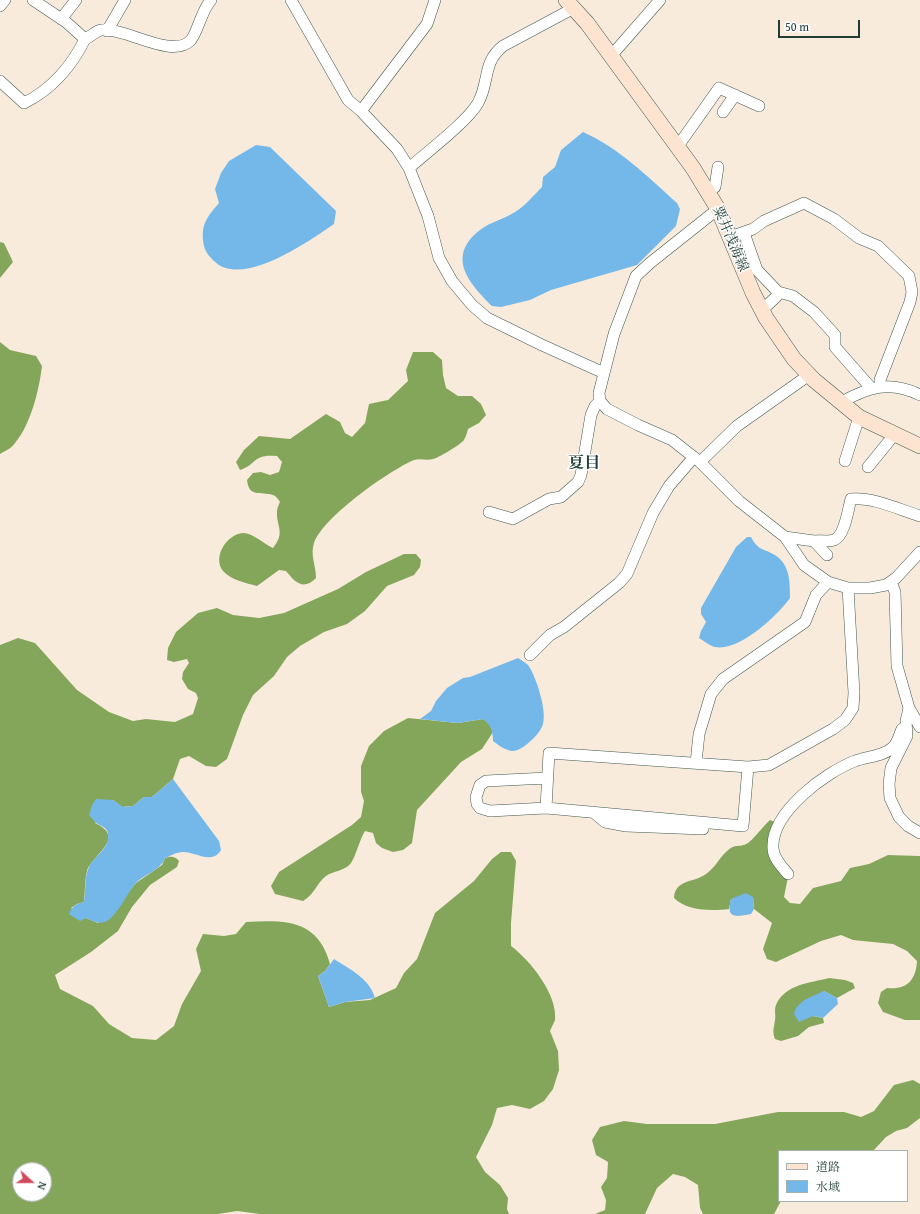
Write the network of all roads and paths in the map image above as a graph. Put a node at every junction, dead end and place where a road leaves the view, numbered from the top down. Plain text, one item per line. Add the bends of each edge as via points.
1 (5, 0) edge
2 (34, 0) edge
3 (76, 0) edge
4 (124, 0) edge
5 (211, 0) edge
6 (290, 0) edge
7 (436, 0) edge
8 (660, 0) edge
9 (570, 4) edge
10 (0, 6) edge
11 (61, 18) junction
12 (107, 31) junction
13 (85, 39) junction
14 (611, 56) junction
15 (0, 81) edge
16 (735, 95) junction
17 (759, 106) dead end
18 (361, 111) junction
19 (723, 112) dead end
20 (678, 146) junction
21 (718, 167) dead end
22 (409, 168) junction
23 (708, 191) junction
24 (718, 209) junction
25 (737, 235) junction
26 (778, 292) junction
27 (762, 310) junction
28 (604, 373) junction
29 (809, 375) junction
30 (876, 387) junction
31 (920, 395) edge
32 (600, 402) junction
33 (840, 403) junction
34 (859, 417) junction
35 (894, 435) junction
36 (920, 446) edge
37 (697, 460) junction
38 (845, 461) dead end
39 (868, 467) dead end
40 (489, 512) dead end
41 (920, 516) edge
42 (785, 537) junction
43 (814, 540) junction
44 (920, 552) edge
45 (826, 555) dead end
46 (828, 582) junction
47 (891, 582) junction
48 (848, 588) junction
49 (530, 655) dead end
50 (909, 708) junction
51 (906, 721) junction
52 (920, 728) edge
53 (696, 763) junction
54 (748, 767) junction
55 (547, 778) junction
56 (546, 808) junction
57 (920, 834) edge
58 (788, 874) dead end

1 - 10 street
2 - 11 street
3 - 11 street
4 - 12 street
5 - 12 street via 201,15 191,40 182,46 172,47
6 - 18 street via 348,100
7 - 18 street via 427,24
8 - 14 street
9 - 14 main road, 粟井浅海線
9 - 22 street via 494,53 478,103
11 - 13 street
12 - 13 street via 100,30
13 - 15 street via 79,51 54,83 38,97 24,103
14 - 20 main road, 粟井浅海線
16 - 17 street
16 - 19 street
16 - 20 street via 719,88
18 - 22 street via 397,148
20 - 23 main road, 粟井浅海線
21 - 23 street via 715,187
22 - 28 street via 428,216 439,258 452,281 472,306 487,318
23 - 24 main road, 粟井浅海線
24 - 25 main road, 粟井浅海線
24 - 28 street via 636,276 614,334
25 - 26 street via 757,270
25 - 27 main road, 粟井浅海線
25 - 30 street via 804,204 834,219 859,238 878,246 909,276 912,292 910,302
26 - 27 street
26 - 30 street via 793,296 814,312 835,335 835,347
27 - 29 main road, 粟井浅海線 via 779,339
28 - 32 street via 599,393
29 - 33 main road, 粟井浅海線
29 - 37 street via 737,426
30 - 31 street via 906,388
30 - 33 street via 861,391
32 - 37 street via 607,409 638,426 672,440
32 - 40 street via 591,415 578,482 561,497 549,499 513,519
33 - 34 main road, 粟井浅海線
34 - 35 main road, 粟井浅海線
34 - 38 street
35 - 36 main road, 粟井浅海線
35 - 39 street
37 - 42 street via 740,501
37 - 49 street via 669,486 653,514 627,574 564,627 550,635
41 - 43 street via 871,500 850,498 846,522 839,536 834,540
42 - 43 street
42 - 46 street via 804,565
43 - 45 street
44 - 47 street
46 - 48 street
46 - 53 street via 816,595 805,622 723,679 711,694 699,734
47 - 48 street via 870,588
47 - 50 street via 895,592 897,666
48 - 54 street via 853,708 845,720 833,729 786,757 769,765
50 - 51 street
50 - 52 street
51 - 57 street via 907,736 891,768 890,798 899,817
51 - 58 street via 893,748 882,754 856,760 836,770 814,785 781,820 774,834 773,849 778,863
53 - 54 street
53 - 55 street via 549,753
54 - 56 street via 743,826
55 - 56 street
55 - 56 street via 486,781 480,785 476,797 480,808 490,812

